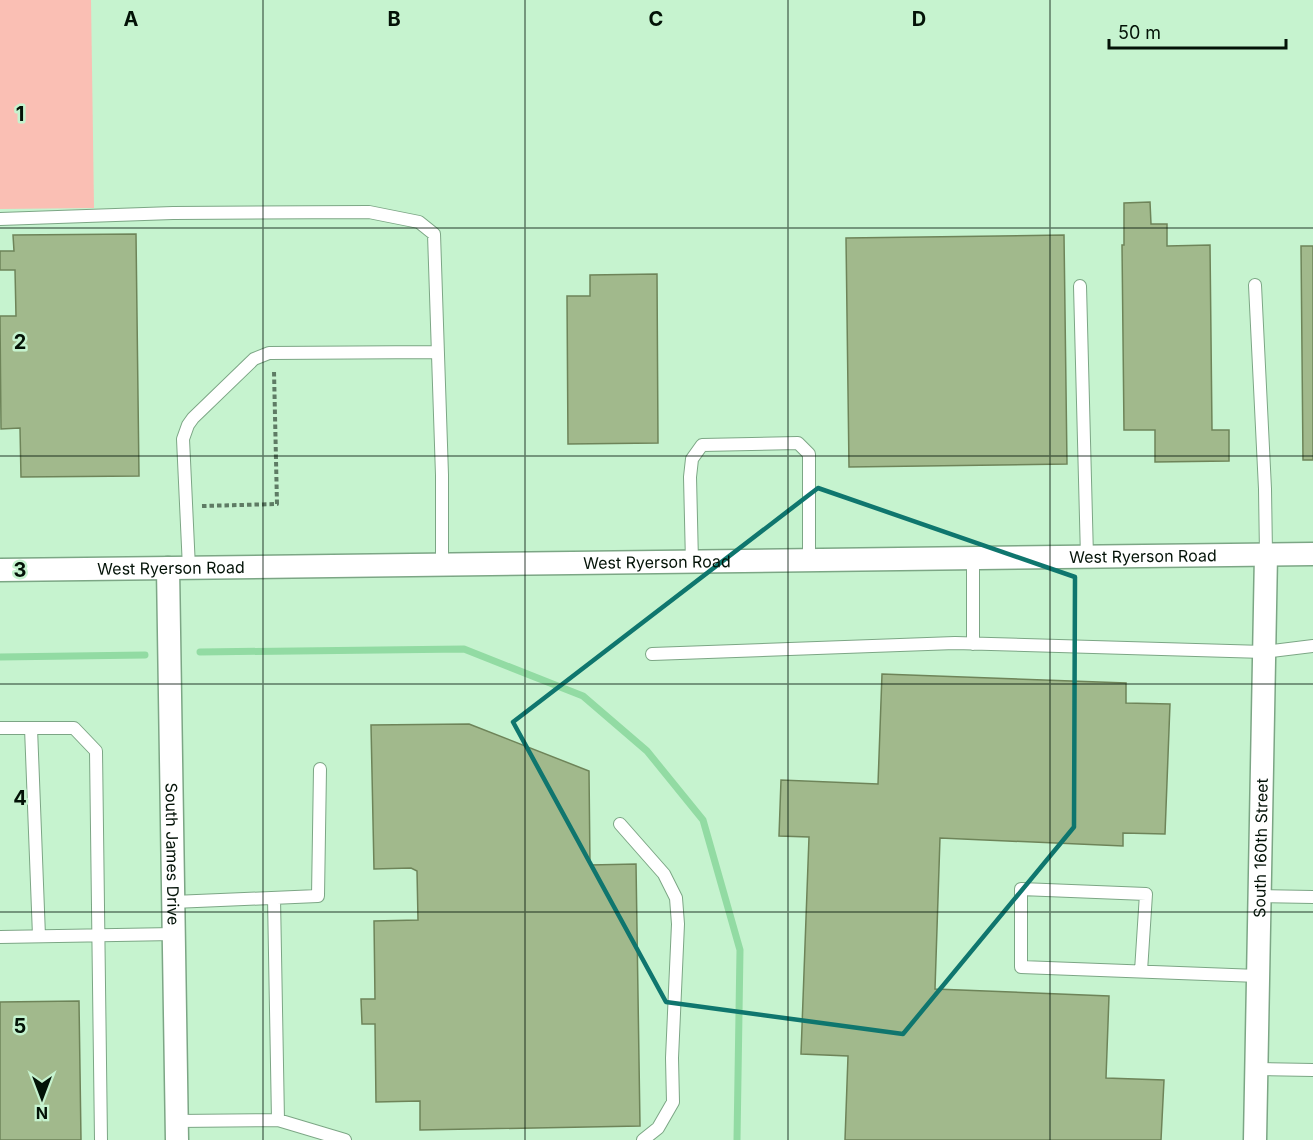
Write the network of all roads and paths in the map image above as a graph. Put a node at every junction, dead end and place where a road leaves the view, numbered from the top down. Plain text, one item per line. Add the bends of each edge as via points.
1 (0, 219) edge
2 (1255, 285) dead end
3 (1080, 286) dead end
4 (438, 352) junction
5 (274, 353) junction
6 (186, 507) junction
7 (1266, 554) junction
8 (1313, 554) edge
9 (1087, 557) junction
10 (973, 559) junction
11 (809, 561) junction
12 (692, 562) junction
13 (442, 565) junction
14 (179, 568) junction
15 (0, 570) edge
16 (973, 644) junction
17 (1313, 646) edge
18 (1264, 652) junction
19 (652, 654) dead end
20 (0, 728) edge
21 (31, 728) junction
22 (320, 769) dead end
23 (620, 824) dead end
24 (1260, 896) junction
25 (1313, 897) edge
26 (274, 898) junction
27 (173, 902) junction
28 (174, 934) junction
29 (98, 935) junction
30 (39, 936) junction
31 (0, 937) edge
32 (1141, 971) junction
33 (1258, 976) junction
34 (1257, 1069) junction
35 (1313, 1070) edge
36 (278, 1120) junction
37 (176, 1131) edge
38 (101, 1140) edge
39 (345, 1140) edge
40 (643, 1140) edge
41 (1255, 1140) edge

1 - 4 lane via 194,212 369,212 419,222 434,234
2 - 7 lane
3 - 9 lane
4 - 5 lane
4 - 13 lane
5 - 6 lane via 254,359 192,418 183,440
5 - 6 path via 277,504
6 - 14 lane
7 - 8 street, West Ryerson Road
7 - 9 street, West Ryerson Road
7 - 18 street, South 160th Street
9 - 10 street, West Ryerson Road
10 - 11 street, West Ryerson Road
10 - 16 lane
11 - 12 street, West Ryerson Road
11 - 12 lane via 809,454 798,443 702,445 692,459 690,477
12 - 13 street, West Ryerson Road
13 - 14 street, West Ryerson Road
14 - 15 street, West Ryerson Road
14 - 27 street, South James Drive
16 - 18 lane
16 - 19 lane
17 - 18 lane
18 - 24 street, South 160th Street
20 - 21 lane
21 - 29 lane via 74,728 96,751
21 - 30 lane
22 - 26 lane via 318,896
23 - 40 lane via 664,874 676,898 678,924 673,1102 658,1128
24 - 25 lane
24 - 33 street, South 160th Street
26 - 27 lane
26 - 36 lane
27 - 28 street, South James Drive
28 - 29 lane
28 - 37 street, South James Drive
29 - 30 lane
29 - 38 lane
30 - 31 lane
32 - 32 lane via 1020,967 1020,888 1146,894
32 - 33 lane
33 - 34 street, South 160th Street
34 - 35 lane
34 - 41 street, South 160th Street
36 - 37 lane
36 - 39 lane

